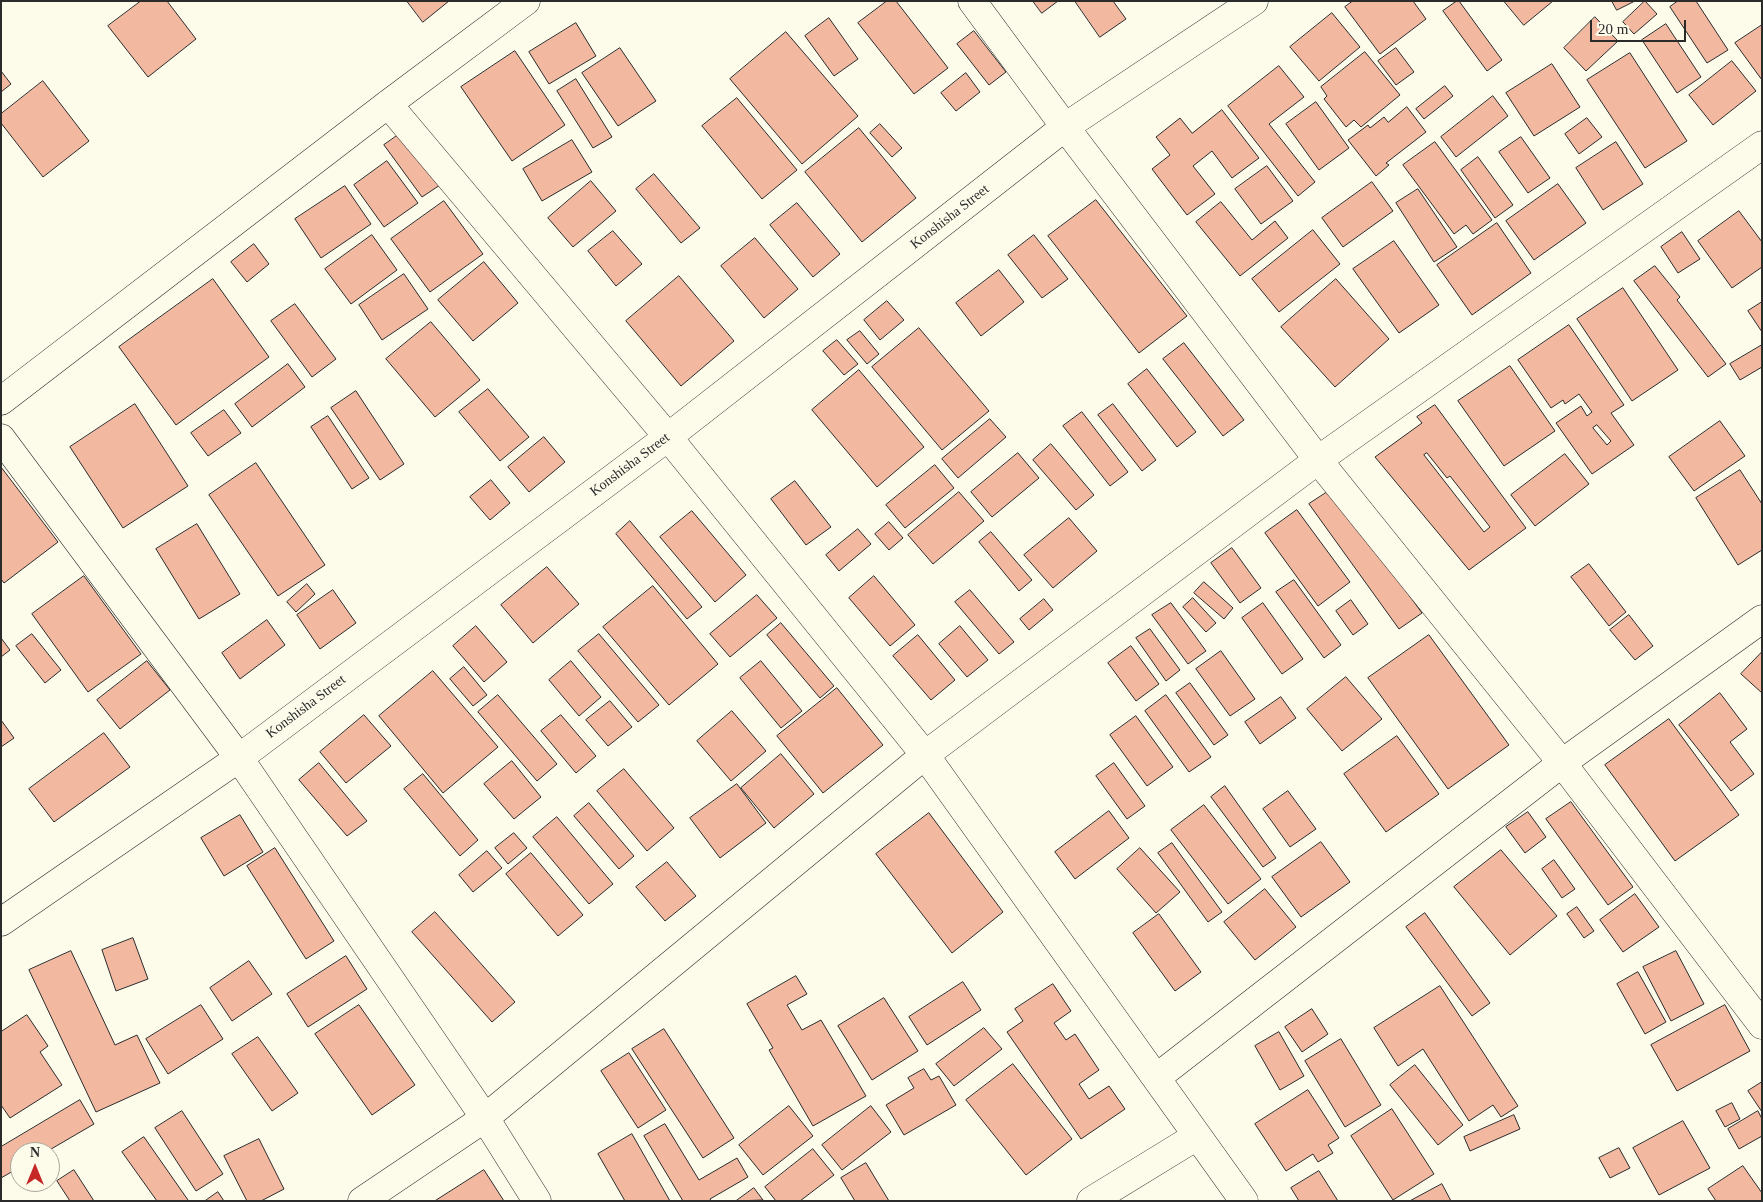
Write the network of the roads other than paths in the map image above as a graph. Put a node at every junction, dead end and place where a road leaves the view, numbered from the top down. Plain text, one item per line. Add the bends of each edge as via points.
1 (526, 1) edge
2 (972, 1) edge
3 (1254, 1) edge
4 (388, 104) junction
5 (1065, 128) junction
6 (1762, 145) edge
7 (1, 401) edge
8 (1, 438) edge
9 (668, 438) junction
10 (1318, 460) junction
11 (1762, 619) edge
12 (925, 756) junction
13 (239, 758) junction
14 (1562, 763) junction
15 (1, 922) edge
16 (1762, 1025) edge
17 (1156, 1078) junction
18 (485, 1118) junction
19 (1197, 1136) junction
20 (362, 1201) edge
21 (537, 1201) edge
22 (1091, 1201) edge
23 (1244, 1201) edge

1 - 4 street
2 - 5 street
3 - 5 street, Konshisha Street
4 - 7 street
4 - 9 street
5 - 9 street, Konshisha Street
5 - 10 street
6 - 10 street
8 - 13 street
9 - 12 street
9 - 13 street, Konshisha Street
10 - 12 street
10 - 14 street
11 - 14 street
12 - 17 street
12 - 18 street
13 - 15 street, Konshisha Street
13 - 18 street
14 - 16 street
14 - 17 street
17 - 19 street
18 - 20 street
18 - 21 street
19 - 22 street
19 - 23 street

